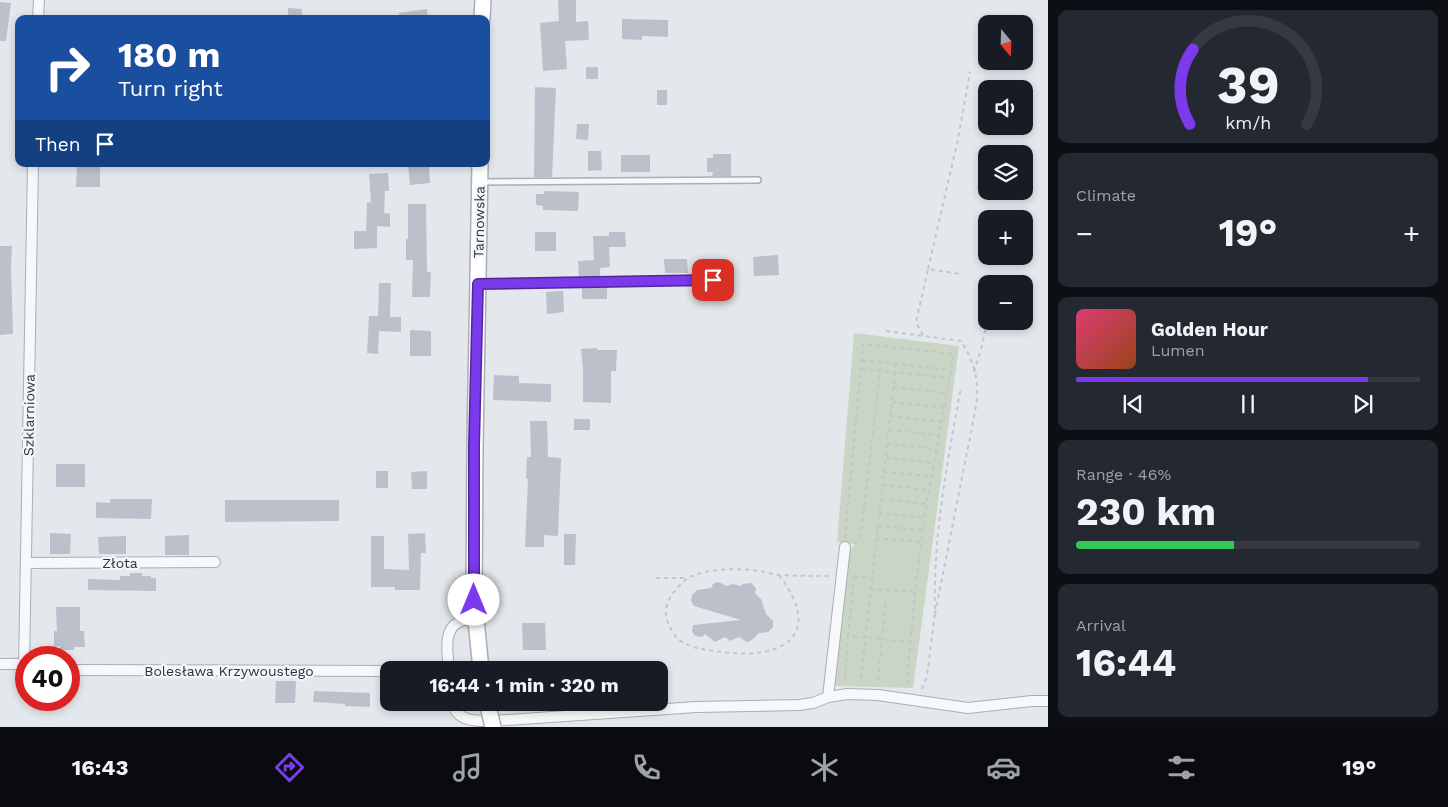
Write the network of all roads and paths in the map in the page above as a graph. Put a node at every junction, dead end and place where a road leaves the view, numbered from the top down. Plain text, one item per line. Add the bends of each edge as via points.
1 (39, 0) edge
2 (483, 0) edge
3 (38, 15) edge
4 (482, 15) edge
5 (970, 72) dead end
6 (33, 167) edge
7 (480, 167) edge
8 (758, 180) dead end
9 (480, 182) junction
10 (928, 269) junction
11 (961, 274) dead end
12 (713, 280) dead end
13 (478, 284) junction
14 (985, 330) edge
15 (886, 331) dead end
16 (923, 335) junction
17 (861, 360) junction
18 (881, 362) junction
19 (896, 364) junction
20 (860, 369) junction
21 (952, 370) junction
22 (880, 371) junction
23 (895, 372) junction
24 (974, 372) junction
25 (950, 378) junction
26 (893, 387) junction
27 (961, 387) dead end
28 (947, 393) junction
29 (892, 402) junction
30 (944, 408) junction
31 (890, 416) junction
32 (942, 422) junction
33 (889, 430) junction
34 (939, 436) junction
35 (887, 444) junction
36 (936, 449) junction
37 (886, 458) junction
38 (934, 463) junction
39 (884, 472) junction
40 (931, 476) junction
41 (882, 485) junction
42 (929, 490) junction
43 (881, 499) junction
44 (926, 504) junction
45 (879, 513) junction
46 (924, 518) junction
47 (878, 526) junction
48 (922, 530) junction
49 (876, 538) junction
50 (920, 542) junction
51 (845, 545) joint
52 (843, 560) junction
53 (214, 562) dead end
54 (26, 563) junction
55 (780, 575) junction
56 (844, 576) junction
57 (854, 576) junction
58 (872, 577) junction
59 (656, 578) dead end
60 (688, 578) junction
61 (870, 589) junction
62 (915, 592) junction
63 (886, 599) dead end
64 (935, 614) junction
65 (475, 618) junction
66 (848, 636) junction
67 (865, 638) junction
68 (882, 639) junction
69 (911, 642) junction
70 (25, 646) edge
71 (448, 661) edge
72 (480, 661) edge
73 (0, 664) edge
74 (15, 664) edge
75 (80, 670) edge
76 (380, 671) edge
77 (861, 678) dead end
78 (844, 679) dead end
79 (878, 680) dead end
80 (909, 688) dead end
81 (828, 697) junction
82 (911, 699) junction
83 (1048, 701) edge
84 (668, 709) edge
85 (456, 711) edge
86 (489, 711) edge
87 (638, 711) edge
88 (493, 727) edge

1 - 3 street
2 - 4 street
5 - 10 path
6 - 54 street, Szklarniowa
7 - 9 street, Tarnowska
8 - 9 lane
9 - 13 street, Tarnowska
10 - 11 path
10 - 16 path via 916,322
12 - 13 lane
13 - 65 street, Tarnowska via 474,446
14 - 24 path
15 - 16 path
16 - 24 path via 961,341
17 - 18 path
17 - 20 path
17 - 21 path via 863,344 954,354
18 - 19 path
18 - 22 path
19 - 21 path
19 - 23 path
20 - 22 path
20 - 51 path
21 - 25 path
22 - 23 path
22 - 52 path via 861,534
23 - 25 path
23 - 26 path
24 - 64 path via 977,387 975,412
25 - 28 path
26 - 28 path
26 - 29 path
27 - 64 path via 939,522 934,578
28 - 30 path
29 - 30 path
29 - 31 path
30 - 32 path
31 - 32 path
31 - 33 path
32 - 34 path
33 - 34 path
33 - 35 path
34 - 36 path
35 - 36 path
35 - 37 path
36 - 38 path
37 - 38 path
37 - 39 path
38 - 40 path
39 - 40 path
39 - 41 path
40 - 42 path
41 - 42 path
41 - 43 path
42 - 44 path
43 - 44 path
43 - 45 path
44 - 46 path
45 - 46 path
45 - 47 path
46 - 48 path
47 - 48 path
47 - 49 path
48 - 50 path
49 - 50 path
49 - 58 path
50 - 62 path
51 - 52 street
52 - 56 street
53 - 54 street, Złota
54 - 70 street, Szklarniowa
55 - 56 path
55 - 60 path via 730,569
55 - 60 path via 792,592 797,608 798,630 793,639 772,651 731,653 689,646 670,628 665,617 668,600
56 - 57 path
56 - 81 street
57 - 58 path
57 - 66 path
58 - 61 path
59 - 60 path
61 - 62 path
61 - 67 path
62 - 69 path
63 - 68 path
64 - 82 path via 924,687
65 - 71 street via 461,620 453,626 447,637
65 - 72 street, Tarnowska
66 - 67 path
66 - 78 path
67 - 68 path
67 - 77 path
68 - 69 path
68 - 79 path
69 - 80 path
73 - 74 street
75 - 76 street, Bolesława Krzywoustego
81 - 82 street via 848,694
81 - 84 street via 800,705
82 - 83 street via 968,708
85 - 87 street via 469,721
86 - 88 street, bridge

